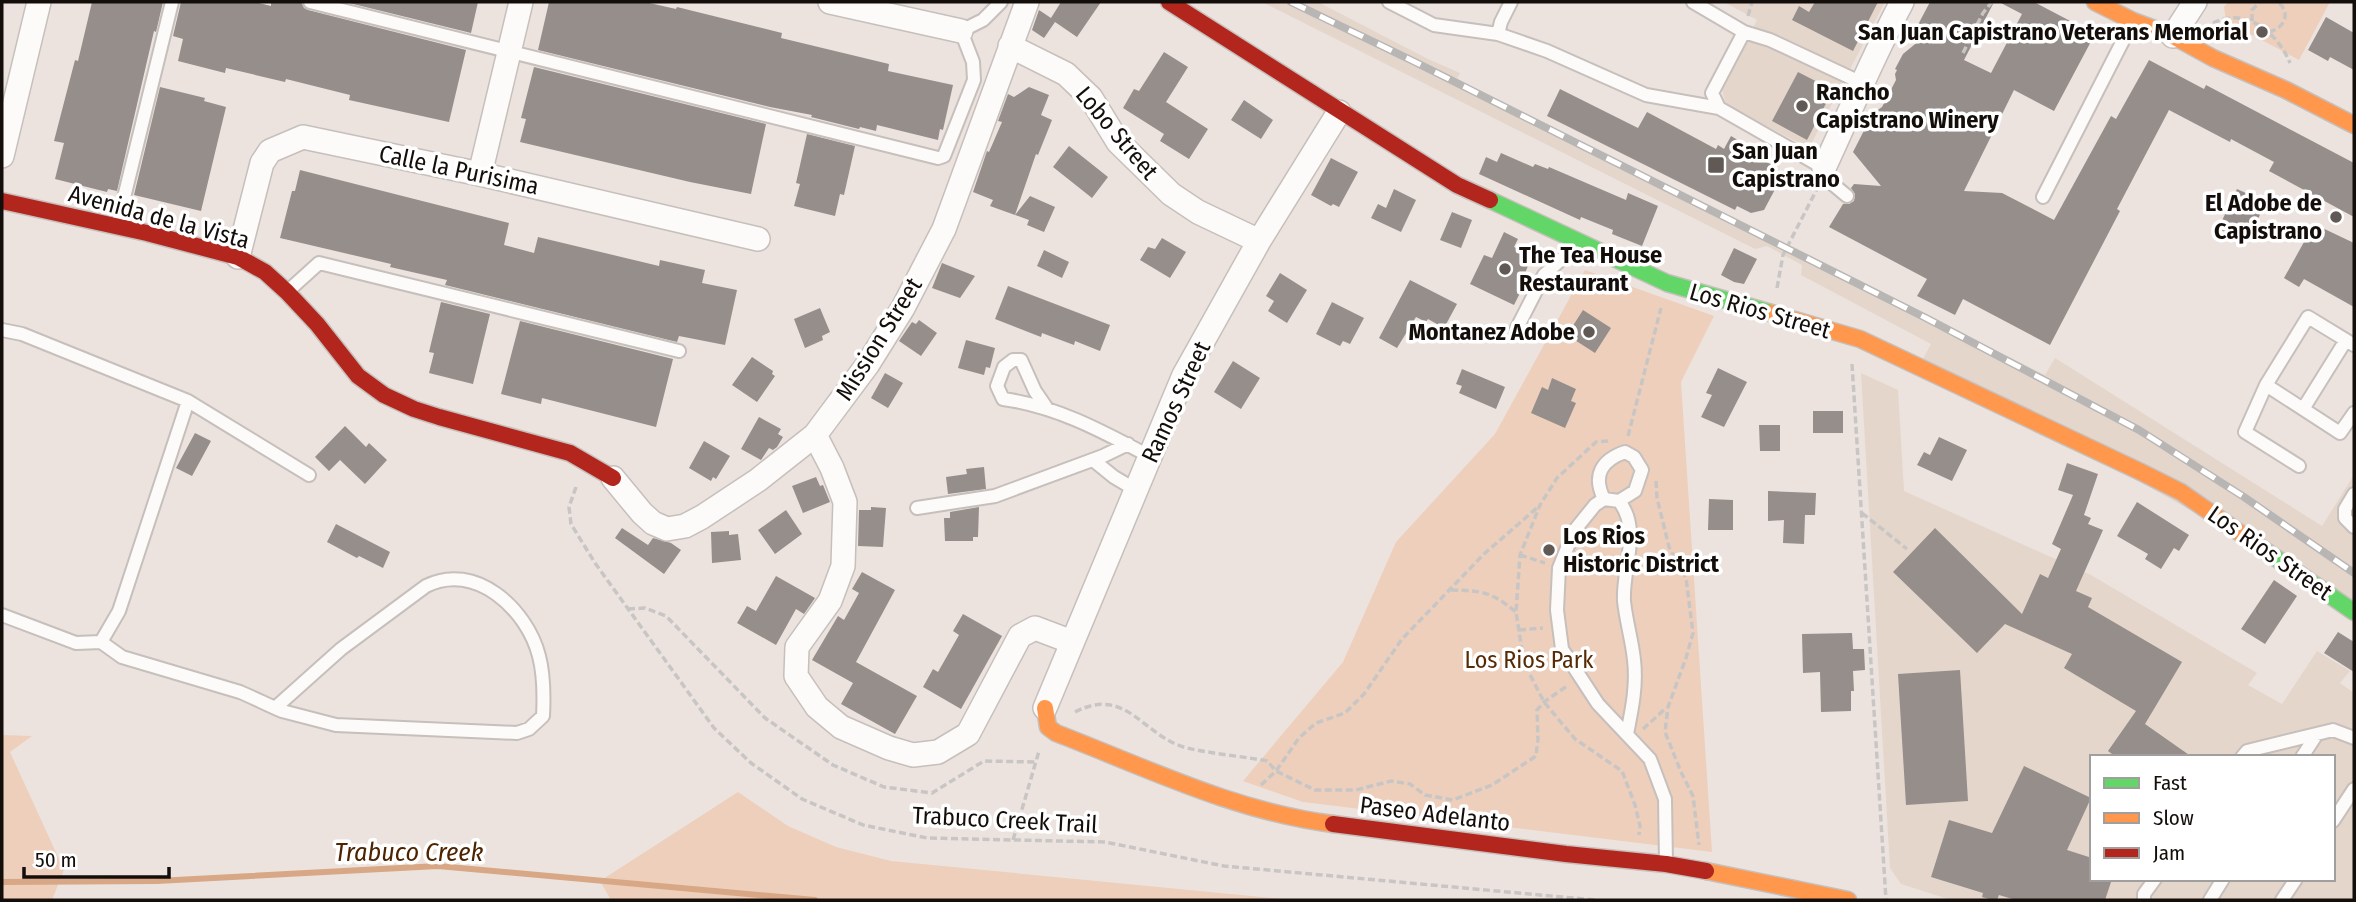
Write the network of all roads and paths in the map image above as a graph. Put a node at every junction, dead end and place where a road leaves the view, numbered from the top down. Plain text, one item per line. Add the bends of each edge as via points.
1 (39, 2) edge
2 (172, 2) edge
3 (310, 2) edge
4 (522, 2) edge
5 (830, 2) edge
6 (1001, 2) edge
7 (1027, 2) edge
8 (1169, 2) edge
9 (1389, 2) edge
10 (1511, 2) edge
11 (1693, 2) edge
12 (1902, 2) edge
13 (1992, 2) edge
14 (2095, 2) edge
15 (2194, 2) edge
16 (2260, 2) edge
17 (2278, 2) edge
18 (2133, 21) junction
19 (2252, 22) junction
20 (2213, 23) dead end
21 (961, 31) junction
22 (1744, 32) junction
23 (2269, 32) junction
24 (1498, 34) junction
25 (2173, 36) junction
26 (1010, 46) junction
27 (510, 50) junction
28 (1962, 53) dead end
29 (2290, 63) dead end
30 (1864, 84) junction
31 (1719, 108) junction
32 (1339, 112) junction
33 (2354, 125) edge
34 (2, 156) edge
35 (1824, 168) junction
36 (480, 174) junction
37 (1847, 196) dead end
38 (2043, 197) dead end
39 (2, 201) edge
40 (117, 226) junction
41 (758, 239) dead end
42 (1259, 241) junction
43 (1580, 242) junction
44 (238, 257) junction
45 (1667, 283) junction
46 (287, 292) junction
47 (1771, 314) junction
48 (1517, 328) dead end
49 (2, 330) edge
50 (1850, 337) junction
51 (2350, 342) edge
52 (679, 351) dead end
53 (2266, 385) junction
54 (188, 401) junction
55 (1046, 407) dead end
56 (2303, 409) junction
57 (2354, 413) edge
58 (815, 435) junction
59 (1128, 444) junction
60 (1625, 452) junction
61 (1149, 456) junction
62 (1093, 460) junction
63 (591, 465) junction
64 (2299, 466) dead end
65 (309, 475) dead end
66 (613, 478) joint
67 (1136, 490) junction
68 (2354, 494) edge
69 (1604, 499) junction
70 (1619, 501) junction
71 (1540, 505) dead end
72 (917, 508) dead end
73 (1862, 513) junction
74 (2354, 527) edge
75 (1907, 549) dead end
76 (1520, 555) dead end
77 (1559, 568) junction
78 (1450, 590) junction
79 (1516, 612) dead end
80 (2354, 612) edge
81 (2, 615) edge
82 (1559, 626) junction
83 (1518, 630) dead end
84 (102, 642) junction
85 (1072, 642) junction
86 (1580, 677) junction
87 (1668, 707) dead end
88 (275, 708) junction
89 (1047, 717) junction
90 (2316, 734) junction
91 (1629, 737) junction
92 (2354, 738) edge
93 (2244, 755) edge
94 (2303, 755) edge
95 (1276, 771) junction
96 (2354, 789) edge
97 (1240, 805) junction
98 (2335, 818) edge
99 (1013, 839) junction
100 (1666, 864) junction
101 (2153, 881) edge
102 (2222, 881) edge
103 (2295, 881) edge
104 (1595, 900) edge
105 (1848, 900) edge
106 (1886, 900) edge
107 (2144, 900) edge
108 (2210, 900) edge
109 (2282, 900) edge

1 - 34 street
2 - 40 lane
3 - 27 lane
4 - 27 street
5 - 21 street
6 - 21 lane via 983,20
7 - 26 street, Mission Street
8 - 32 street, Los Rios Street
9 - 24 lane via 1434,24
10 - 24 lane
11 - 22 lane
12 - 30 street via 1873,55
13 - 28 path
14 - 18 street
15 - 25 street
16 - 19 path via 2252,10
17 - 23 path via 2286,15 2281,26
18 - 25 street
18 - 38 lane
19 - 20 path via 2232,18
19 - 23 path
21 - 27 lane via 973,62 974,80 944,156 938,158
22 - 30 lane
22 - 31 lane via 1712,93
23 - 29 path
24 - 31 lane via 1646,95
25 - 33 street
26 - 42 street, Lobo Street via 1066,74 1091,98 1118,142 1171,194
26 - 58 street, Mission Street via 944,229 868,365
27 - 36 street
30 - 35 street
31 - 35 lane
32 - 42 street, Ramos Street
32 - 43 street, Los Rios Street via 1457,185
35 - 37 lane via 1829,181
35 - 47 path via 1783,255
36 - 41 street, Calle la Purisima
36 - 44 street, Calle la Purisima via 303,136 270,151 262,163
39 - 40 street, Avenida de la Vista
40 - 44 street, Avenida de la Vista
42 - 61 street, Ramos Street via 1184,375
43 - 45 street, Los Rios Street
43 - 48 lane via 1544,275
44 - 46 street, Avenida de la Vista
45 - 47 street, Los Rios Street
45 - 60 path
46 - 52 lane via 319,263
46 - 63 street, Avenida de la Vista via 358,376 384,395 439,417 570,453
47 - 50 street, Los Rios Street
49 - 54 lane
50 - 73 path
50 - 80 street, Los Rios Street via 2181,492
51 - 53 lane via 2308,317
51 - 56 lane
53 - 56 lane
53 - 64 lane via 2245,432
54 - 65 lane
54 - 84 lane via 119,611
55 - 59 lane
56 - 57 lane via 2340,433
58 - 66 street, Mission Street via 758,481 685,526 667,529 653,523
58 - 85 street via 845,502 843,566 830,601 797,648 796,676 817,708 841,727 889,748 913,755 938,752 968,734 1020,636 1035,628
59 - 61 lane
59 - 62 lane
60 - 69 lane via 1610,457 1599,472
60 - 70 lane via 1642,470 1635,491
61 - 67 street, Ramos Street
62 - 67 lane
62 - 72 lane via 995,496
63 - 66 street, Avenida de la Vista
63 - 99 path, Trabuco Creek Trail via 575,488 569,507 571,524 714,728 751,763 802,799 863,825 927,838
67 - 85 street, Ramos Street
68 - 74 lane via 2345,509 2345,518
69 - 70 lane
69 - 77 lane via 1574,531
70 - 91 lane via 1626,510 1630,537 1624,599 1635,696
71 - 78 path
73 - 75 path
73 - 106 path
76 - 77 path
77 - 82 lane
78 - 79 path via 1497,596
78 - 95 path via 1402,639 1364,694 1345,713 1316,723
81 - 84 lane via 76,643
82 - 83 path
82 - 86 lane via 1562,649
84 - 88 lane via 122,657 240,692
85 - 89 street, Ramos Street
86 - 91 lane
86 - 95 path via 1537,710 1536,756 1492,785 1452,800 1391,781 1356,790 1315,790
87 - 91 path
88 - 88 lane via 335,725 517,733 543,716 539,655 517,611 504,600 462,578 439,579 341,649
89 - 95 path via 1087,706 1124,708 1184,748 1267,761
89 - 97 street, Paseo Adelanto via 1056,733
89 - 99 path
90 - 92 lane via 2333,730
90 - 93 lane
90 - 94 lane
91 - 100 lane via 1650,759 1665,799
95 - 97 path
96 - 98 lane
97 - 100 street, Paseo Adelanto via 1293,818
99 - 104 path, Trabuco Creek Trail via 1105,842 1224,866
100 - 105 street, Paseo Adelanto
101 - 107 lane
102 - 108 lane
103 - 109 lane

